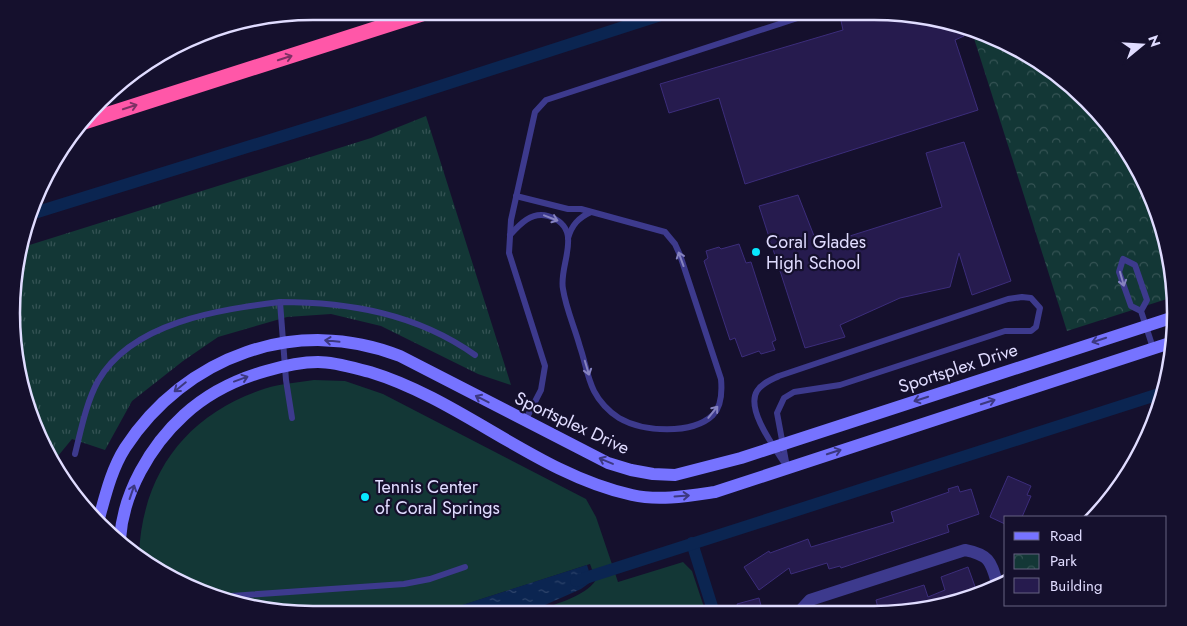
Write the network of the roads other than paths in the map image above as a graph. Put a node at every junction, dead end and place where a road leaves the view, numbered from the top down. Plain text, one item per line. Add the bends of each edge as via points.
1 (403, 20) edge
2 (791, 20) edge
3 (94, 119) edge
4 (516, 196) junction
5 (592, 212) junction
6 (510, 235) junction
7 (568, 238) junction
8 (280, 302) junction
9 (1140, 311) junction
10 (1167, 319) edge
11 (1146, 325) junction
12 (284, 342) junction
13 (1165, 344) edge
14 (1154, 348) junction
15 (475, 355) dead end
16 (286, 365) junction
17 (292, 418) dead end
18 (525, 421) junction
19 (779, 445) junction
20 (75, 454) dead end
21 (787, 467) junction
22 (100, 514) edge
23 (121, 534) edge
24 (465, 567) dead end
25 (996, 580) edge
26 (236, 596) edge
27 (803, 606) edge

3 -> 1 highway
2 - 4 lane via 546,100 535,112
4 - 5 lane
4 - 6 lane
5 - 7 lane via 580,216
7 -> 5 lane via 570,244 562,288 594,391 604,406 619,418 640,426 688,427 714,414 722,390 721,379 675,244 665,232 651,226
6 -> 7 lane via 534,215 547,215 558,220
6 - 18 lane via 509,253 545,366 541,390
8 - 12 lane
8 - 15 lane via 317,302 378,311 438,332
8 - 20 lane via 226,311 168,327 125,348 97,383
9 -> 9 lane via 1147,300 1135,265 1123,259 1118,272 1131,306
9 - 11 lane
10 - 11 street, Sportsplex Drive
11 - 14 lane
11 -> 19 street, Sportsplex Drive
12 - 16 lane
18 -> 12 street, Sportsplex Drive via 377,347 316,340
12 -> 22 street, Sportsplex Drive via 248,351 212,366 181,386 150,414 124,448 107,486
13 - 14 street
21 -> 14 street
16 - 17 lane
16 -> 21 street via 319,362 400,382 562,468 597,484 634,495 658,498 706,493
23 -> 16 street via 132,490 146,460 168,430 196,404 224,385
19 -> 18 street, Sportsplex Drive via 702,469 675,475 653,474 608,462
19 - 19 lane via 777,413 784,398 794,392 840,385 1005,331 1032,331 1040,308 1031,298 1008,298 762,384 754,401 763,430
19 - 21 lane
19 - 21 lane
24 - 26 lane via 404,584
25 - 27 street via 990,561 980,553 965,550 810,600

